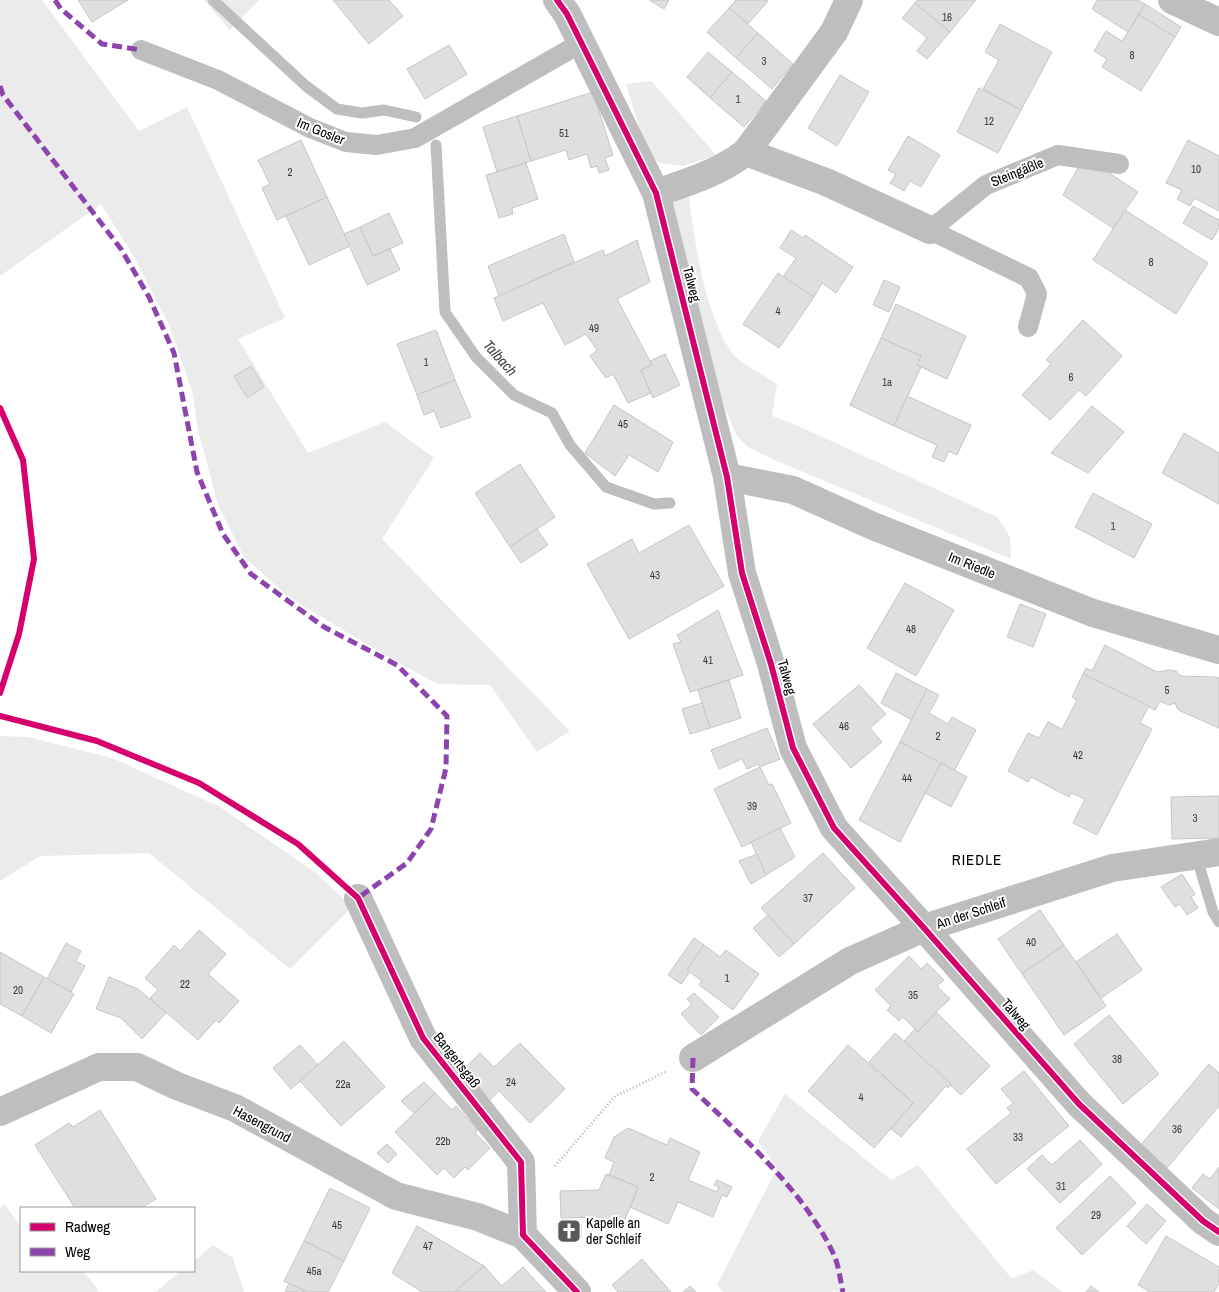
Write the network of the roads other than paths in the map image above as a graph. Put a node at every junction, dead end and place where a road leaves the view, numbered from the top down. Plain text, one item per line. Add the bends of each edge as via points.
1 (557, 0) edge
2 (849, 0) edge
3 (1172, 0) edge
4 (1219, 22) edge
5 (581, 43) junction
6 (141, 50) dead end
7 (746, 152) junction
8 (1119, 164) dead end
9 (656, 193) junction
10 (930, 230) junction
11 (1028, 327) dead end
12 (728, 477) junction
13 (1219, 650) edge
14 (1219, 852) edge
15 (358, 898) dead end
16 (924, 928) junction
17 (693, 1058) road end
18 (0, 1112) edge
19 (1219, 1232) edge
20 (523, 1235) junction
21 (577, 1292) edge

1 - 5 street, Talweg
2 - 7 street via 834,32
3 - 4 street
5 - 6 lane, Im Gosler via 414,138 377,145 346,142 310,128 218,80
5 - 9 street, Talweg
7 - 9 street via 710,175
7 - 10 street via 826,182
8 - 10 lane, Steingäßle via 1058,155 986,184
9 - 12 street, Talweg
10 - 11 lane via 1029,278 1038,294
12 - 13 street, Im Riedle via 793,490 873,526 1093,613
12 - 16 street, Talweg via 742,573 771,664 792,748 834,828
14 - 16 street, An der Schleif via 1112,868
15 - 20 street, Bangertsgaß via 423,1038 521,1162
16 - 17 street, An der Schleif via 850,961
16 - 19 street, Talweg via 1079,1104 1203,1221
18 - 20 street, Hasengrund via 99,1067 137,1066 177,1086 235,1108 396,1196 478,1217
20 - 21 street

